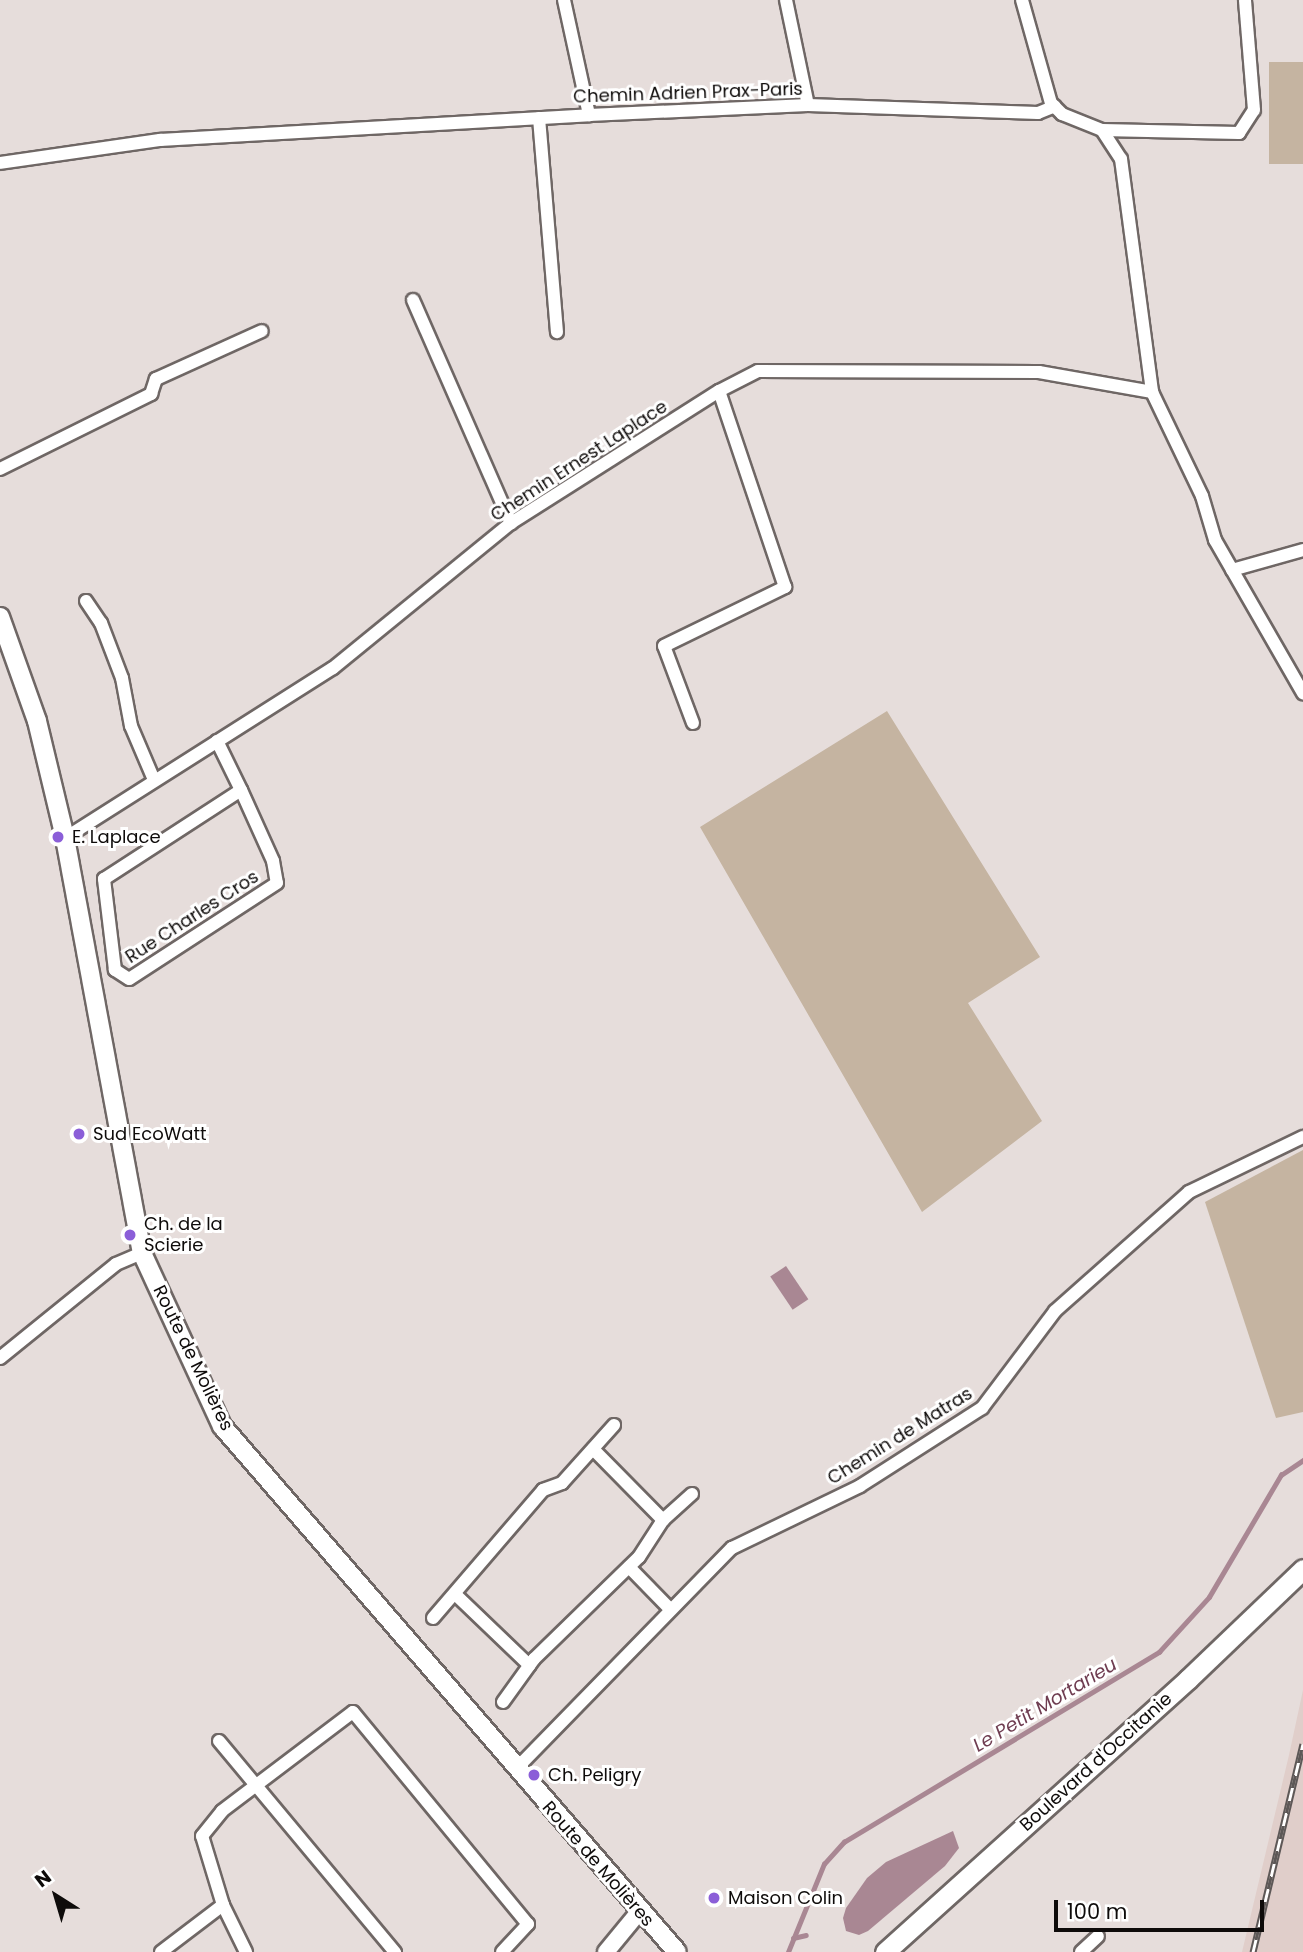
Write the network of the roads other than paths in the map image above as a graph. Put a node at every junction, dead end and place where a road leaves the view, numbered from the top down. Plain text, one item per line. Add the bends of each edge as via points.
1 (565, 0) edge
2 (786, 0) edge
3 (1022, 0) edge
4 (1245, 0) edge
5 (808, 105) junction
6 (1055, 106) junction
7 (589, 115) junction
8 (539, 118) junction
9 (1102, 130) junction
10 (0, 163) edge
11 (412, 300) dead end
12 (262, 331) dead end
13 (557, 332) dead end
14 (719, 391) junction
15 (1152, 392) junction
16 (0, 469) edge
17 (511, 523) junction
18 (1303, 550) edge
19 (1232, 570) junction
20 (86, 601) dead end
21 (0, 617) edge
22 (1303, 693) edge
23 (693, 723) dead end
24 (217, 741) junction
25 (154, 780) junction
26 (241, 790) junction
27 (65, 838) junction
28 (1303, 1137) edge
29 (142, 1253) junction
30 (0, 1358) edge
31 (614, 1425) dead end
32 (593, 1449) junction
33 (692, 1494) dead end
34 (663, 1520) junction
35 (629, 1567) junction
36 (1299, 1573) edge
37 (455, 1594) junction
38 (670, 1609) junction
39 (433, 1618) dead end
40 (529, 1665) junction
41 (503, 1702) dead end
42 (219, 1741) dead end
43 (516, 1769) junction
44 (256, 1785) junction
45 (223, 1905) junction
46 (639, 1912) junction
47 (1098, 1936) dead end
48 (161, 1952) edge
49 (246, 1952) edge
50 (395, 1952) edge
51 (502, 1952) edge
52 (606, 1952) edge
53 (677, 1952) edge
54 (885, 1952) edge
55 (1082, 1952) edge

1 - 7 street
2 - 5 street
3 - 6 street
4 - 9 street via 1254,110 1240,133
5 - 6 street, Chemin Adrien Prax-Paris via 1038,113
5 - 7 street, Chemin Adrien Prax-Paris
6 - 9 street
7 - 8 street, Chemin Adrien Prax-Paris
8 - 10 street, Chemin Adrien Prax-Paris via 160,140
8 - 13 street
9 - 15 street via 1121,159
11 - 17 street
12 - 16 street via 156,379 151,394
14 - 15 street, Chemin Ernest Laplace via 758,371 785,368 1039,372
14 - 17 street, Chemin Ernest Laplace
14 - 23 street via 785,587 664,646
15 - 19 street
17 - 24 street, Chemin Ernest Laplace via 333,668
18 - 19 street
19 - 22 street
20 - 25 street via 102,623 122,678 131,726
21 - 27 main road, Route de Molières via 37,721
24 - 25 street, Chemin Ernest Laplace
24 - 26 street, Rue Charles Cros
25 - 27 street, Chemin Ernest Laplace
26 - 26 street, Rue Charles Cros via 273,861 277,883 129,979 115,970 104,879
27 - 29 main road, Route de Molières
28 - 38 street, Chemin de Matras via 1189,1192 1055,1311 982,1408 860,1486 732,1548
29 - 30 street via 116,1264
29 - 43 main road, Route de Molières via 222,1426
31 - 32 street
32 - 34 street
32 - 37 street via 562,1483 543,1490
33 - 34 street
34 - 35 street
35 - 38 street
35 - 40 street
36 - 54 main road, Boulevard d'Occitanie
37 - 39 street
37 - 40 street
38 - 43 street, Chemin de Matras
40 - 41 street
42 - 44 street
43 - 46 main road, Route de Molières
44 - 45 street via 222,1811 202,1836
44 - 50 street
44 - 51 street via 353,1712 528,1924
45 - 48 street
45 - 49 street
46 - 52 street
46 - 53 main road, Route de Molières
47 - 55 street

